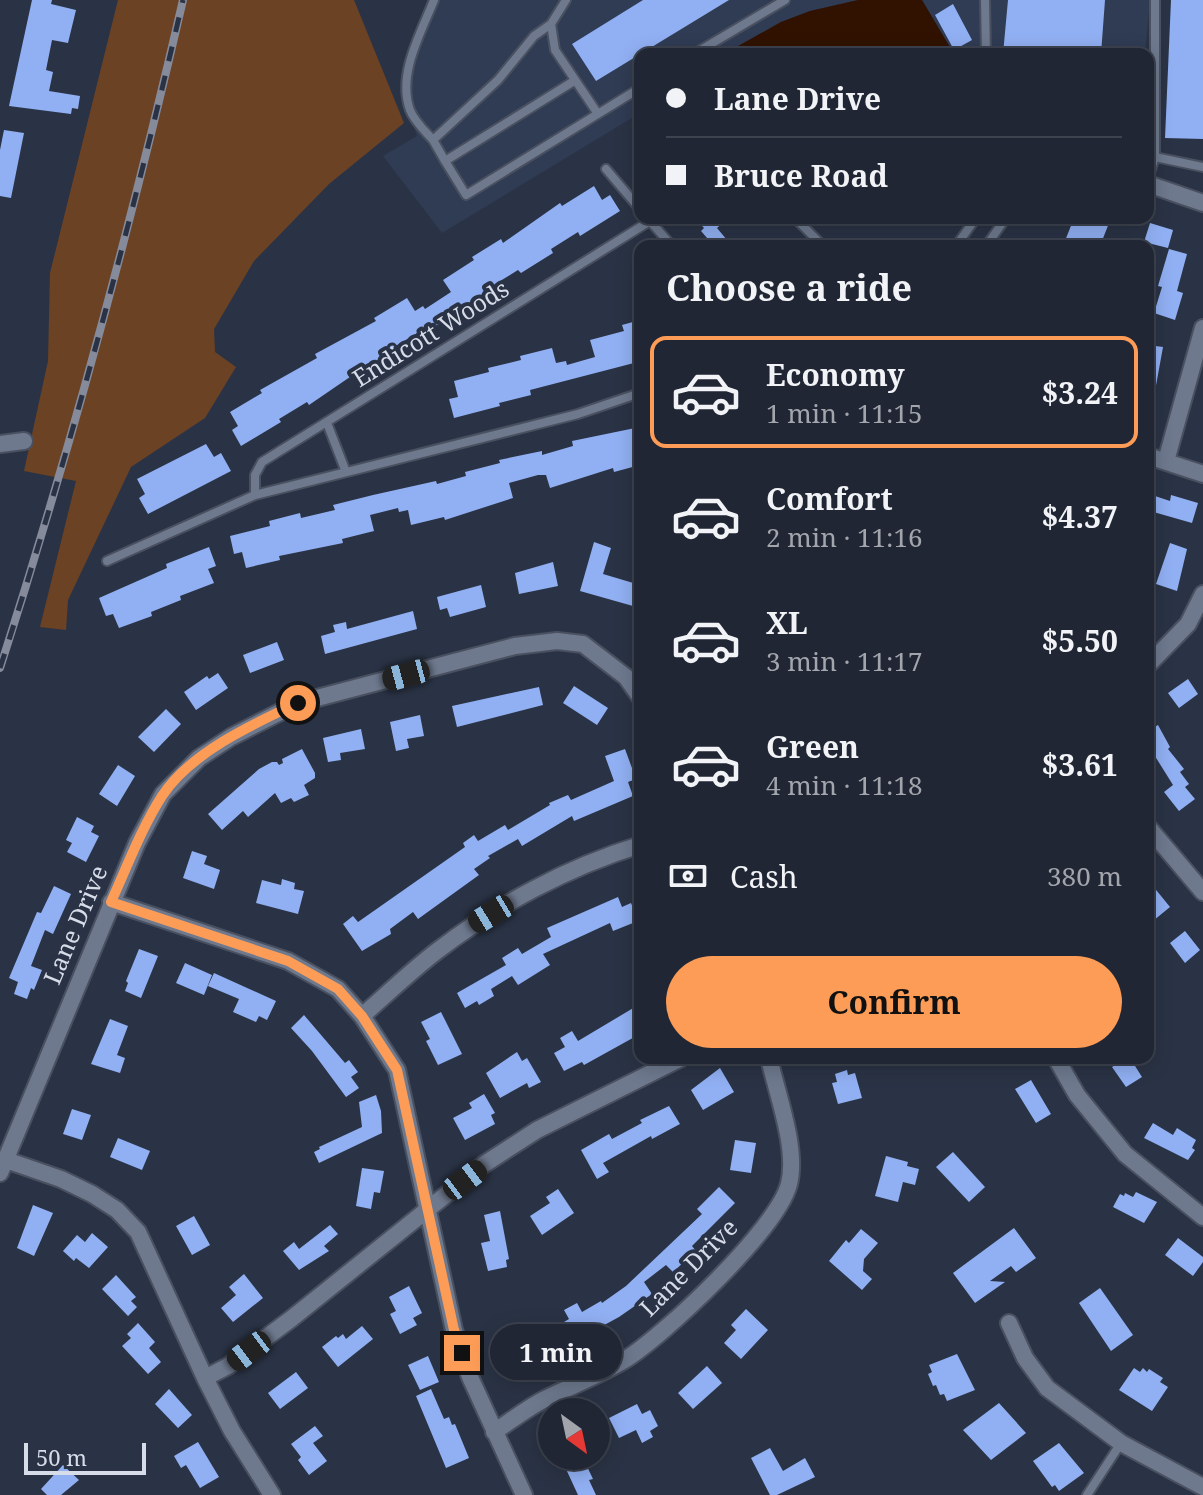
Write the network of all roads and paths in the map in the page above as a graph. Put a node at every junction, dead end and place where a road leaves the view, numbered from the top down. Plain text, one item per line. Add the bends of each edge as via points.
1 (434, 0) edge
2 (566, 0) edge
3 (785, 0) edge
4 (985, 0) edge
5 (1155, 0) edge
6 (551, 24) junction
7 (704, 48) edge
8 (986, 48) edge
9 (574, 81) junction
10 (634, 92) edge
11 (598, 114) junction
12 (433, 140) junction
13 (1155, 157) junction
14 (1154, 160) edge
15 (445, 161) junction
16 (1203, 167) edge
17 (606, 169) dead end
18 (1154, 183) edge
19 (634, 202) edge
20 (1203, 203) edge
21 (641, 224) edge
22 (653, 224) edge
23 (801, 224) edge
24 (667, 240) edge
25 (817, 240) edge
26 (1203, 328) edge
27 (634, 395) edge
28 (327, 423) junction
29 (24, 441) dead end
30 (0, 444) edge
31 (1154, 458) edge
32 (1166, 461) junction
33 (346, 472) junction
34 (1203, 474) edge
35 (255, 495) junction
36 (107, 561) dead end
37 (1203, 594) edge
38 (1154, 659) edge
39 (634, 688) edge
40 (1154, 834) edge
41 (634, 847) edge
42 (1203, 892) edge
43 (111, 902) junction
44 (362, 1016) junction
45 (669, 1064) edge
46 (770, 1064) edge
47 (1059, 1064) edge
48 (3, 1167) edge
49 (427, 1208) junction
50 (1203, 1217) edge
51 (1009, 1323) dead end
52 (205, 1378) junction
53 (494, 1432) junction
54 (1121, 1443) junction
55 (1203, 1487) edge
56 (272, 1495) edge
57 (524, 1495) edge
58 (1087, 1495) edge

1 - 12 lane via 409,66 406,90 410,111
2 - 6 lane
3 - 7 lane
4 - 8 lane
5 - 13 lane
6 - 9 lane via 555,50
6 - 12 lane
9 - 11 lane
9 - 15 lane
10 - 11 lane
11 - 15 lane via 466,195
12 - 15 lane
13 - 14 lane
13 - 16 lane
17 - 19 lane
18 - 20 street
21 - 28 lane, Endicott Woods
22 - 24 lane, Endicott Woods
23 - 25 lane
26 - 32 street
27 - 33 lane
28 - 33 lane
28 - 35 lane, Endicott Woods via 262,462 255,475
29 - 30 street
31 - 32 street
32 - 34 street
33 - 35 lane
35 - 36 lane
37 - 38 street via 1188,624
39 - 43 street, Lane Drive via 583,644 557,641 515,646 298,703 199,758 163,794
40 - 42 street
41 - 44 street via 545,884 474,924
43 - 44 street via 288,961 338,989
43 - 48 street, Lane Drive
44 - 49 street via 397,1070
45 - 49 street via 537,1130
46 - 53 street, Lane Drive via 792,1161 789,1186 774,1215 732,1265 626,1359 544,1399
47 - 50 street via 1077,1095 1125,1154
48 - 52 street via 61,1179 117,1210 138,1232
49 - 52 street via 291,1319
49 - 53 street via 454,1330
51 - 54 street via 1047,1388
52 - 56 street
53 - 57 street
54 - 55 street
54 - 58 lane

